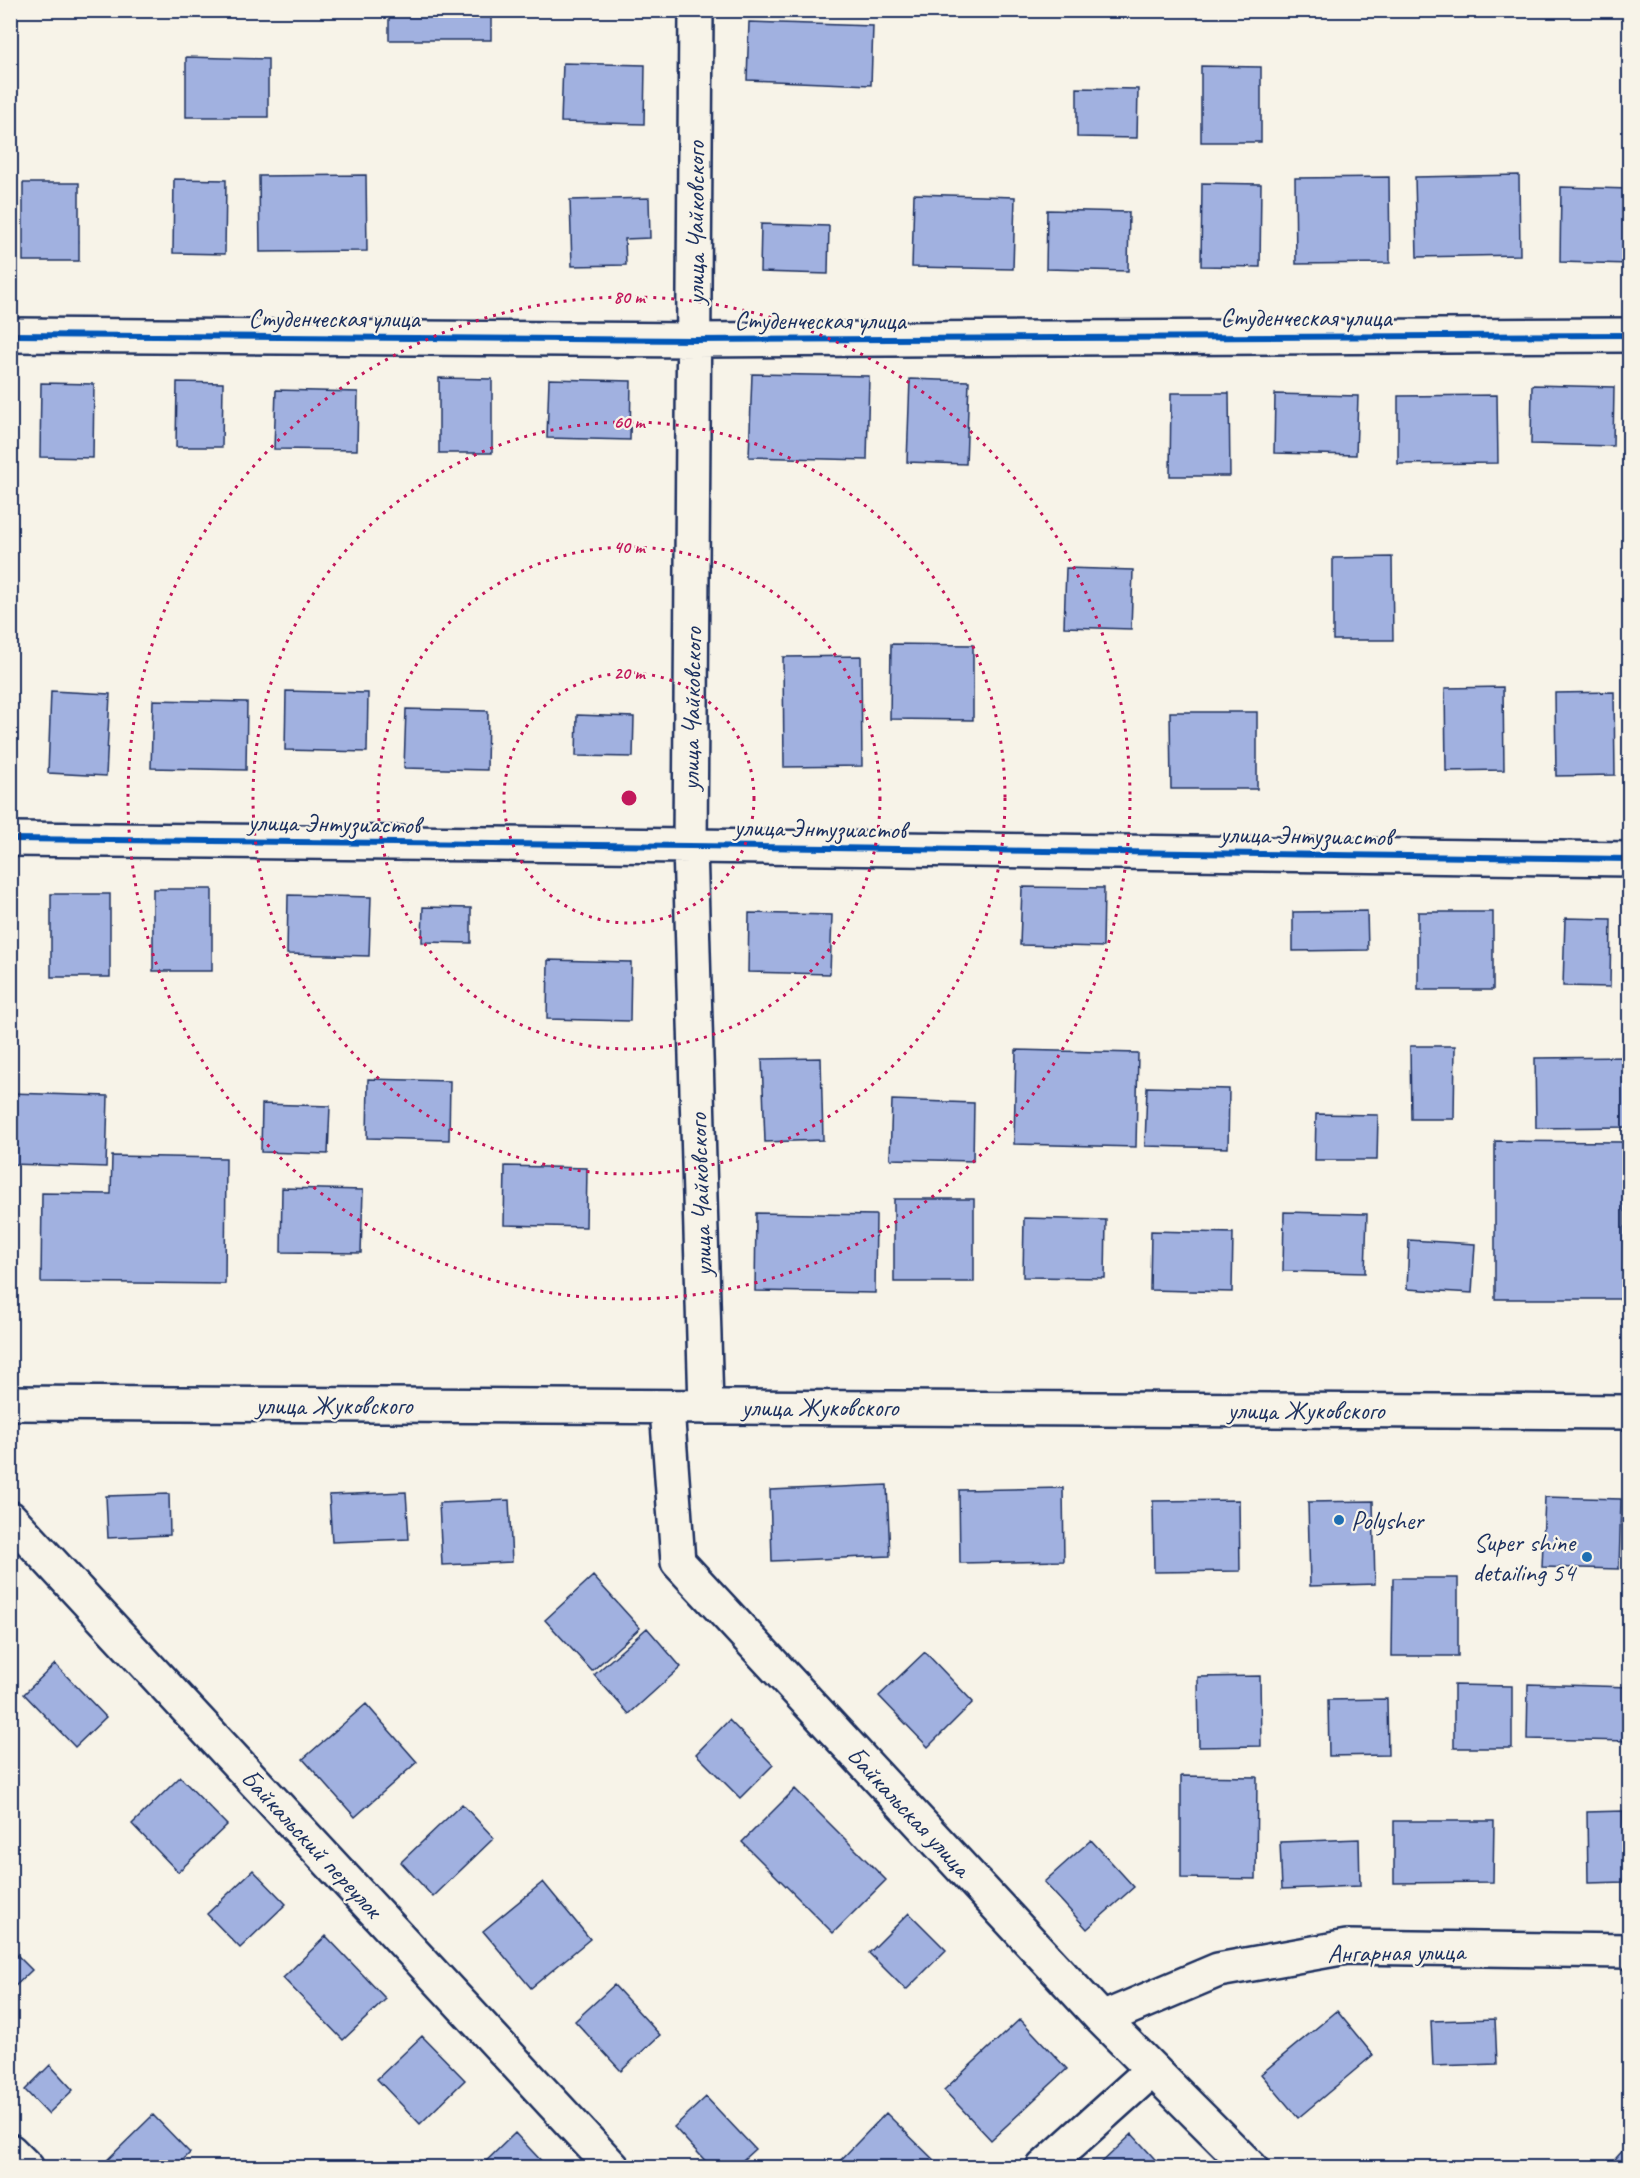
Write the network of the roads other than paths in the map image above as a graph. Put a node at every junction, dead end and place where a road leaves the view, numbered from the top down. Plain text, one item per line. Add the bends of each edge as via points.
1 (696, 10) edge
2 (10, 335) edge
3 (1629, 335) edge
4 (695, 340) junction
5 (10, 839) edge
6 (690, 846) junction
7 (1629, 860) edge
8 (10, 1403) edge
9 (706, 1407) junction
10 (667, 1408) junction
11 (1629, 1412) edge
12 (10, 1518) edge
13 (1629, 1952) edge
14 (1102, 2019) junction
15 (1152, 2070) junction
16 (10, 2151) edge
17 (27, 2168) edge
18 (613, 2168) edge
19 (1043, 2168) edge
20 (1251, 2168) edge

1 - 4 street, улица Чайковского
2 - 4 street, Студенческая улица
3 - 4 street, Студенческая улица
4 - 6 street, улица Чайковского
5 - 6 street, улица Энтузиастов
6 - 7 street, улица Энтузиастов
6 - 9 street, улица Чайковского
8 - 10 street, улица Жуковского
9 - 10 street, улица Жуковского
9 - 11 street, улица Жуковского
10 - 14 street, Байкальская улица via 678,1562
12 - 18 street, Байкальский переулок
13 - 14 street, Ангарная улица via 1347,1947 1218,1970
14 - 15 street, Байкальская улица
15 - 19 street
15 - 20 street, Байкальская улица
16 - 17 street

